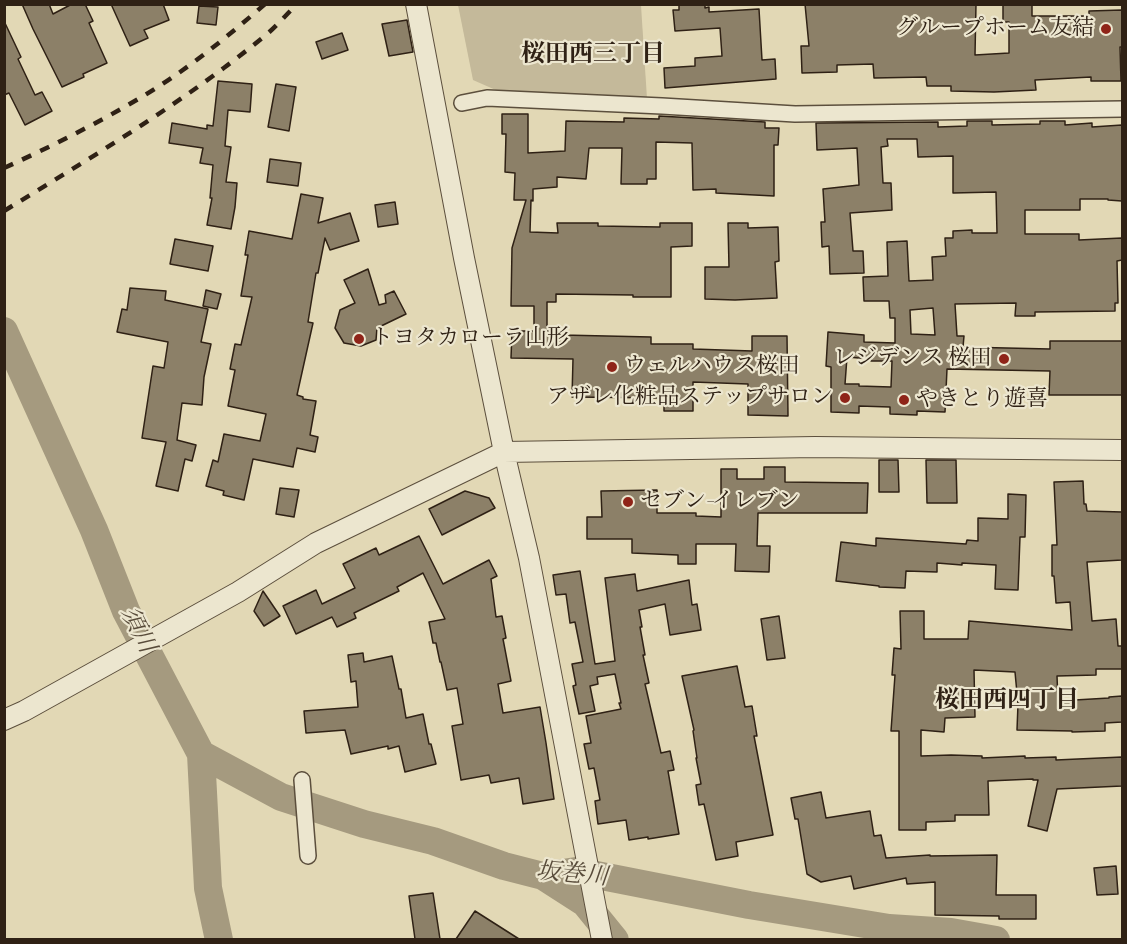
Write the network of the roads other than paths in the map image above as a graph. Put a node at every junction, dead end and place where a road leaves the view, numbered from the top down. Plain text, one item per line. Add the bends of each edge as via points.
1 (416, 4) edge
2 (462, 104) dead end
3 (1122, 109) edge
4 (1122, 450) edge
5 (504, 452) junction
6 (4, 720) edge
7 (302, 780) dead end
8 (308, 856) dead end
9 (602, 939) edge

1 - 5 street
2 - 3 street via 487,98 795,114
4 - 5 street via 815,447
5 - 6 street via 316,543 221,601
5 - 9 street via 529,558
7 - 8 street

